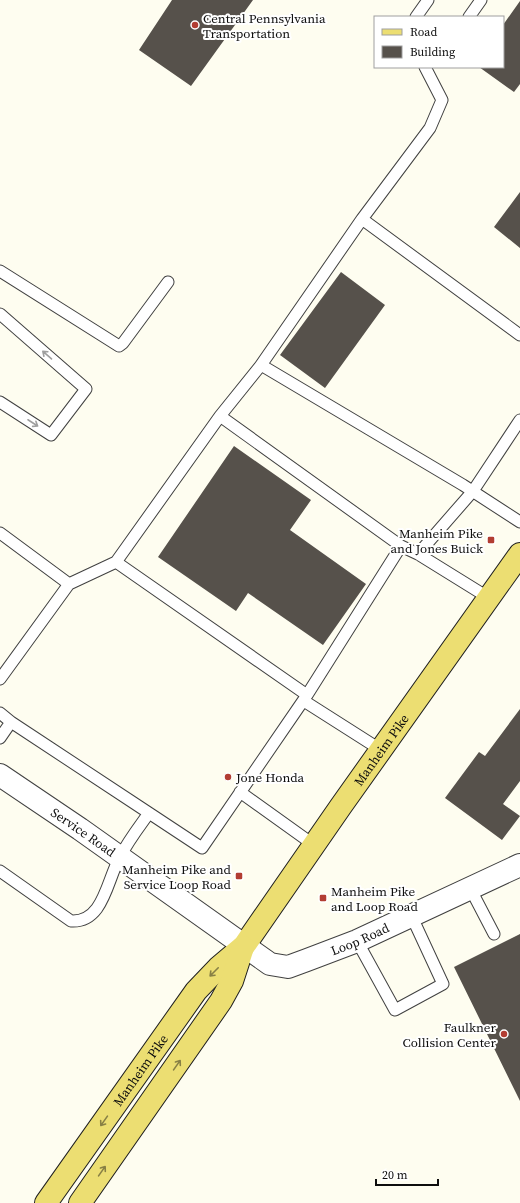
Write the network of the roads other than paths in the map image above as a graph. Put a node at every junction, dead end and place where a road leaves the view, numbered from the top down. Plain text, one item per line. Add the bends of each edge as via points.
1 (428, 0) edge
2 (481, 0) edge
3 (417, 16) edge
4 (470, 16) edge
5 (426, 68) edge
6 (362, 219) junction
7 (0, 271) edge
8 (168, 282) dead end
9 (0, 314) edge
10 (520, 335) edge
11 (261, 364) junction
12 (0, 402) edge
13 (220, 416) junction
14 (520, 420) edge
15 (473, 491) junction
16 (520, 522) edge
17 (0, 533) edge
18 (401, 546) junction
19 (418, 554) junction
20 (520, 554) edge
21 (116, 562) junction
22 (69, 584) junction
23 (489, 598) junction
24 (0, 679) edge
25 (305, 698) junction
26 (0, 713) edge
27 (11, 722) junction
28 (0, 738) edge
29 (381, 750) junction
30 (0, 775) edge
31 (240, 792) junction
32 (149, 813) junction
33 (314, 845) junction
34 (119, 857) junction
35 (520, 865) edge
36 (0, 871) edge
37 (470, 888) junction
38 (411, 915) junction
39 (494, 934) dead end
40 (357, 940) junction
41 (244, 946) junction
42 (46, 1203) edge
43 (80, 1203) edge

1 - 3 lane
2 - 4 lane
5 - 6 lane via 442,100 430,128
6 - 10 lane
6 - 11 lane
7 - 8 lane via 119,346
12 -> 9 lane via 50,435 86,389
11 - 13 lane
11 - 15 lane
13 - 18 lane
13 - 21 lane
14 - 15 lane
15 - 16 lane
15 - 19 lane
17 - 22 lane
18 - 19 lane
18 - 25 lane
19 - 23 lane
20 - 23 main road, Manheim Pike
21 - 22 lane
21 - 25 lane
22 - 24 lane
23 - 29 main road, Manheim Pike
25 - 29 lane
25 - 31 lane
26 - 27 lane
27 - 28 lane
27 - 32 lane
29 - 33 main road, Manheim Pike
30 - 34 street, Service Road
31 - 32 lane via 202,848
31 - 33 lane
32 - 34 lane
33 - 41 main road, Manheim Pike
34 - 36 lane via 100,905 89,918 80,922 71,921
34 - 41 street, Service Road
35 - 37 street, Loop Road
37 - 38 street, Loop Road
37 - 39 lane
38 - 40 street, Loop Road
38 - 40 lane via 443,984 395,1010
40 - 41 street, Loop Road via 288,968 270,964
41 -> 42 main road, Manheim Pike via 196,991
43 -> 41 main road, Manheim Pike via 221,1001 232,981

